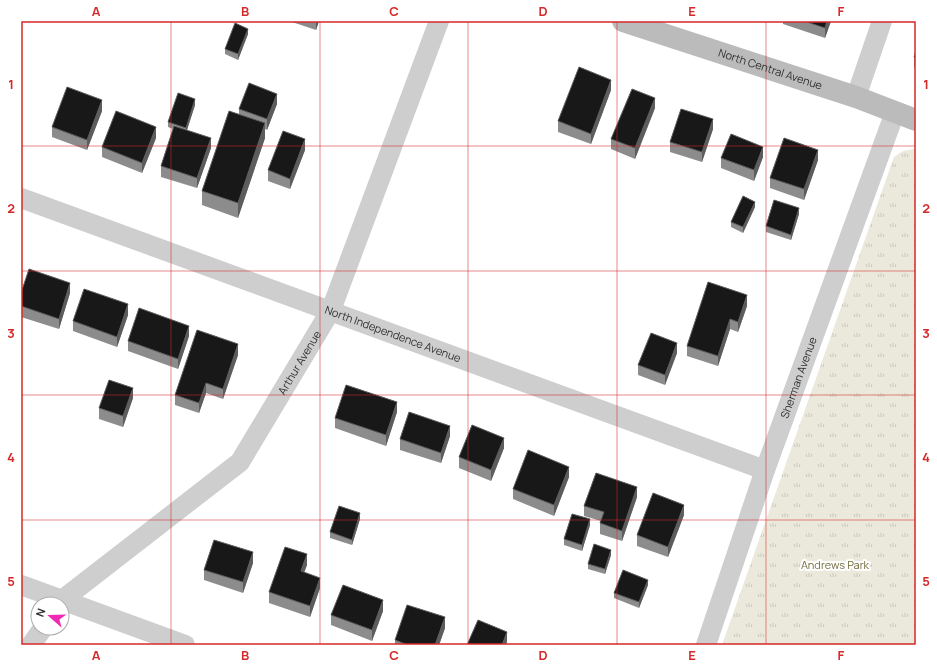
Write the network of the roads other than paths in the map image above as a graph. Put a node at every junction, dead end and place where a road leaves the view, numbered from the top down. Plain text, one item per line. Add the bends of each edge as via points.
1 (439, 21) edge
2 (623, 21) edge
3 (882, 21) edge
4 (856, 97) junction
5 (895, 112) junction
6 (916, 120) edge
7 (21, 198) edge
8 (331, 310) junction
9 (765, 470) junction
10 (21, 586) edge
11 (46, 596) edge
12 (69, 596) edge
13 (70, 605) edge
14 (37, 636) edge
15 (31, 645) edge
16 (185, 645) edge
17 (706, 645) edge

1 - 8 street, Arthur Avenue
2 - 4 main road, North Central Avenue
3 - 4 street
4 - 5 main road, North Central Avenue
5 - 6 main road, North Central Avenue
5 - 9 street, Sherman Avenue
7 - 8 street, North Independence Avenue
8 - 9 street, North Independence Avenue
8 - 12 street, Arthur Avenue via 240,462
9 - 17 street, Sherman Avenue
10 - 11 street
13 - 16 street
14 - 15 street

